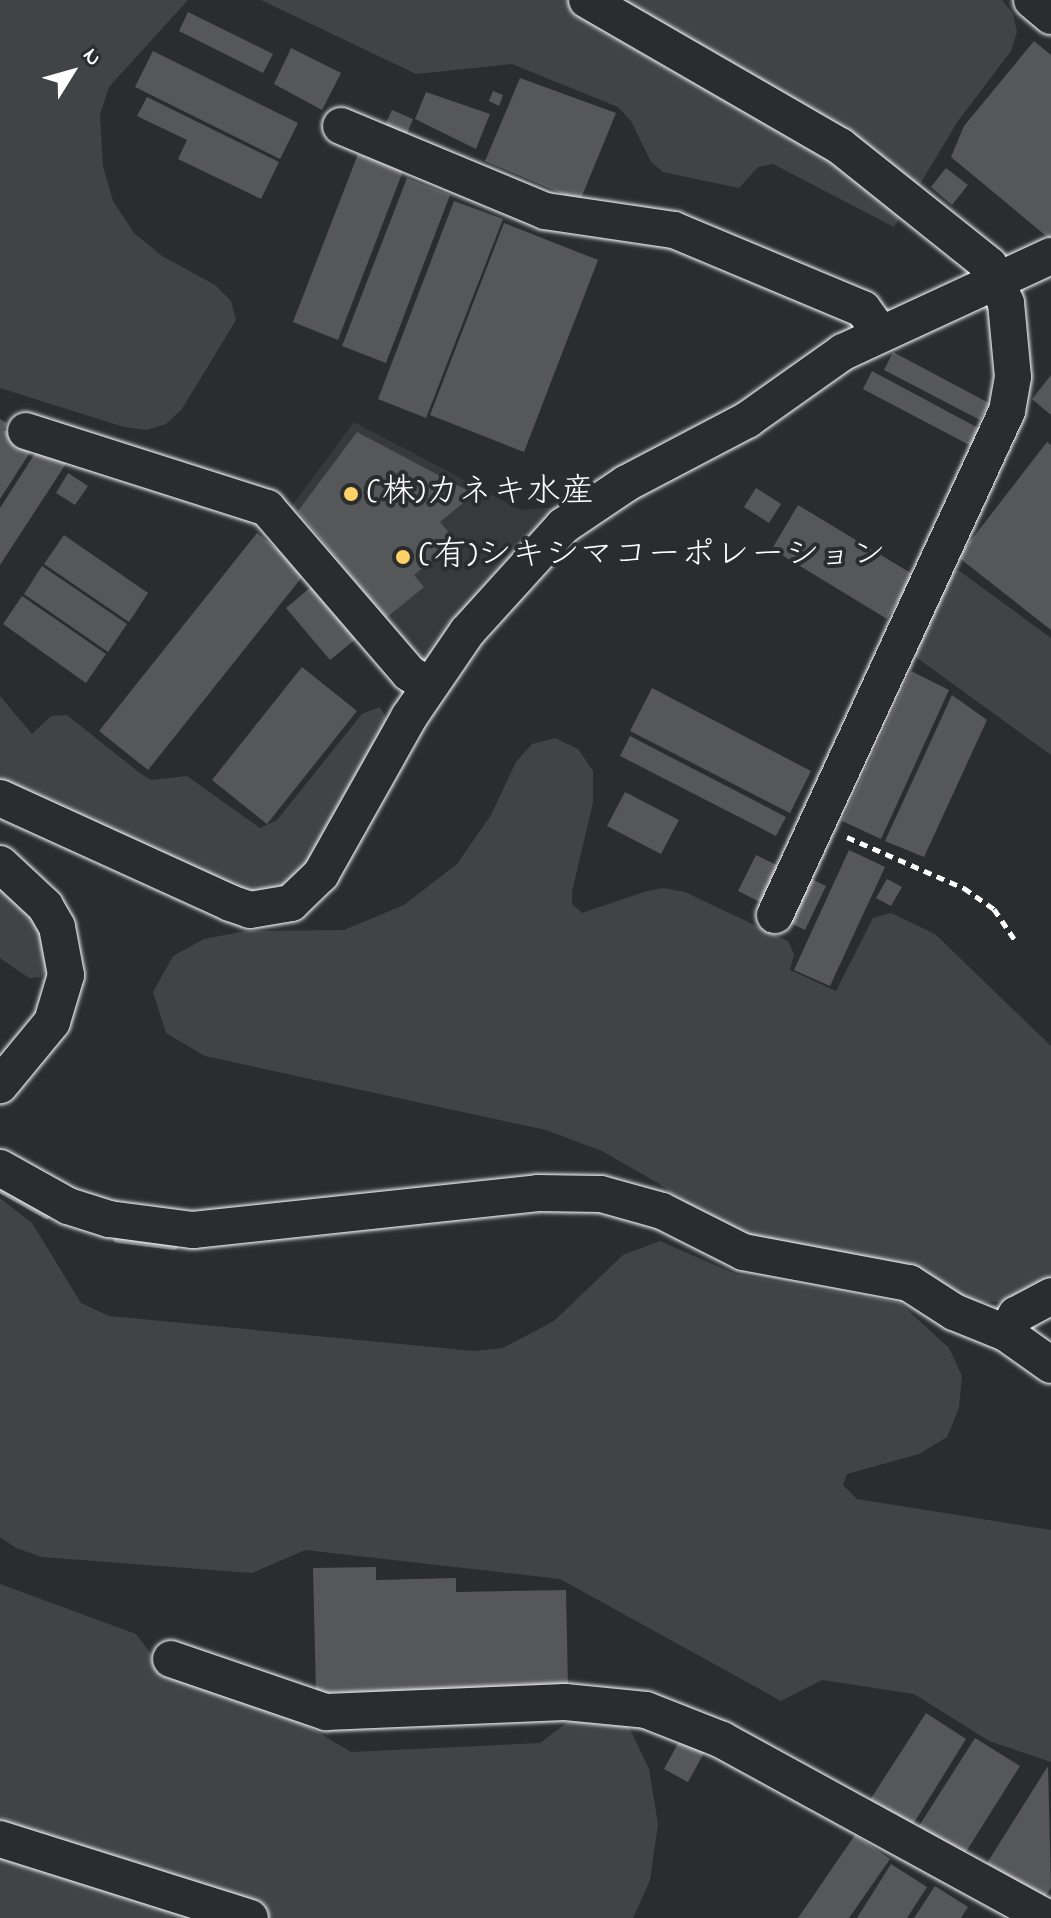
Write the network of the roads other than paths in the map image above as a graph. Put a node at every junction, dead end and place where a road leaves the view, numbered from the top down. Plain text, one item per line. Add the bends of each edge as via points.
1 (587, 0) edge
2 (1032, 0) edge
3 (1051, 16) edge
4 (341, 126) dead end
5 (1051, 256) edge
6 (996, 280) junction
7 (880, 332) junction
8 (26, 431) dead end
9 (429, 686) junction
10 (0, 798) edge
11 (0, 864) edge
12 (775, 915) dead end
13 (0, 1085) edge
14 (0, 1168) edge
15 (1051, 1296) edge
16 (1006, 1333) junction
17 (1051, 1365) edge
18 (171, 1659) dead end
19 (0, 1839) edge
20 (250, 1918) edge
21 (1047, 1918) edge

1 - 6 street via 840,146 989,265
2 - 3 street
4 - 7 street via 545,211 674,230 863,309
5 - 6 street
6 - 7 street
6 - 12 street via 1006,303 1013,377 1007,411
7 - 9 street via 747,420 605,496 563,526 499,593
8 - 9 street via 267,508 409,673
9 - 10 street via 321,874 291,903 271,909 230,903
11 - 13 street via 45,906 57,927 66,975 52,1022
14 - 16 street via 68,1206 109,1219 193,1230 538,1193 601,1194 662,1211 743,1252 909,1283 954,1312
15 - 16 street via 1016,1315
16 - 17 street
18 - 21 street via 326,1712 565,1702 646,1710 722,1740
19 - 20 street

